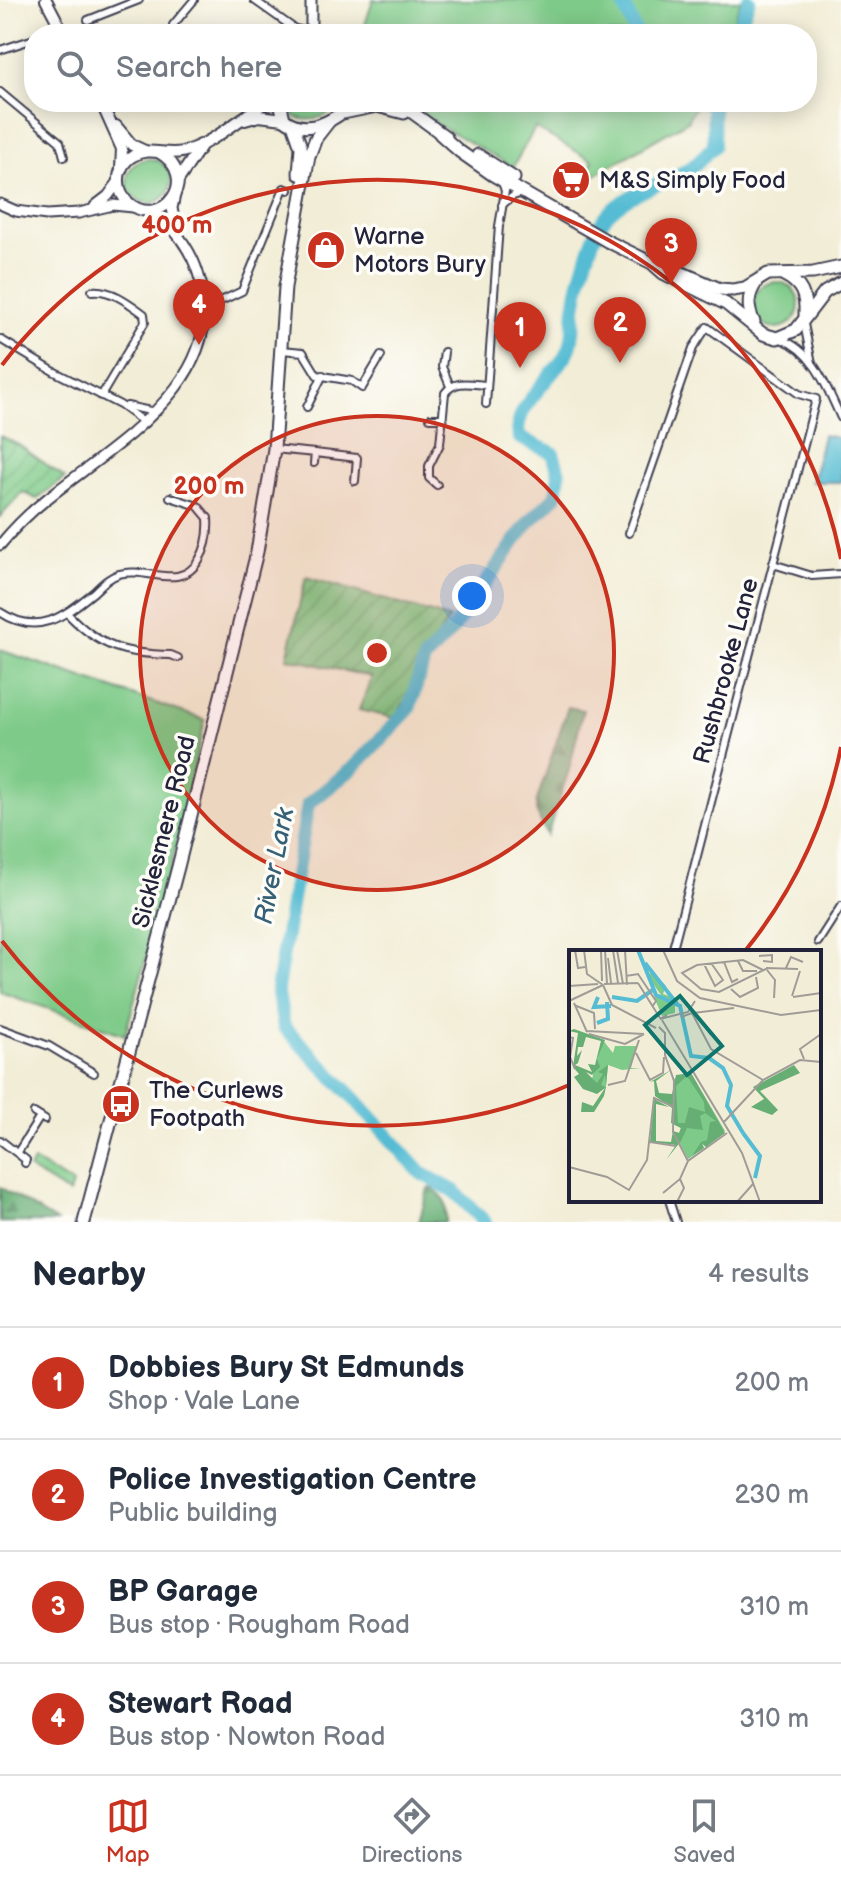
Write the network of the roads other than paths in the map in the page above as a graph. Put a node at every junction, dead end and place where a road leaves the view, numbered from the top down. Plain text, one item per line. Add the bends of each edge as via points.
1 (46, 0) edge
2 (139, 0) edge
3 (194, 0) edge
4 (254, 0) edge
5 (311, 0) edge
6 (88, 20) dead end
7 (59, 24) edge
8 (174, 24) edge
9 (288, 24) edge
10 (311, 24) edge
11 (24, 42) edge
12 (0, 50) edge
13 (0, 92) edge
14 (106, 112) edge
15 (252, 112) edge
16 (284, 112) edge
17 (341, 112) edge
18 (353, 112) edge
19 (398, 112) edge
20 (410, 112) edge
21 (335, 117) junction
22 (239, 121) junction
23 (112, 122) junction
24 (423, 122) junction
25 (289, 123) junction
26 (440, 134) junction
27 (202, 144) junction
28 (145, 151) junction
29 (158, 152) junction
30 (64, 157) dead end
31 (121, 168) junction
32 (179, 179) junction
33 (501, 179) junction
34 (119, 181) junction
35 (289, 190) dead end
36 (524, 193) junction
37 (175, 195) junction
38 (0, 204) edge
39 (502, 205) junction
40 (299, 206) junction
41 (133, 207) junction
42 (92, 208) junction
43 (152, 211) junction
44 (587, 226) junction
45 (177, 236) junction
46 (652, 263) junction
47 (841, 267) edge
48 (780, 273) junction
49 (758, 281) junction
50 (841, 283) edge
51 (92, 291) dead end
52 (206, 302) junction
53 (804, 317) junction
54 (756, 327) junction
55 (777, 338) junction
56 (0, 339) edge
57 (282, 350) junction
58 (444, 352) dead end
59 (381, 356) dead end
60 (812, 363) junction
61 (323, 375) junction
62 (486, 385) junction
63 (450, 386) junction
64 (101, 396) junction
65 (486, 404) dead end
66 (120, 405) junction
67 (307, 407) dead end
68 (838, 407) edge
69 (155, 412) junction
70 (430, 418) dead end
71 (442, 418) junction
72 (841, 418) edge
73 (145, 423) junction
74 (274, 449) junction
75 (315, 453) junction
76 (314, 463) dead end
77 (355, 481) dead end
78 (437, 485) dead end
79 (170, 497) dead end
80 (629, 533) dead end
81 (0, 545) edge
82 (773, 564) junction
83 (841, 574) edge
84 (0, 612) edge
85 (67, 613) junction
86 (178, 658) dead end
87 (841, 906) edge
88 (818, 942) dead end
89 (673, 950) edge
90 (0, 1028) edge
91 (92, 1069) dead end
92 (40, 1117) dead end
93 (0, 1140) edge
94 (18, 1152) junction
95 (25, 1163) dead end
96 (670, 1202) edge
97 (84, 1222) edge
98 (676, 1222) edge

1 - 7 main road
2 - 6 street
3 - 8 street
4 - 9 street
5 - 10 street
11 - 12 street
13 - 30 street via 60,142
14 - 23 main road
15 - 22 main road
16 - 25 highway, Sicklesmere Road
17 - 21 highway, Sicklesmere Road
18 - 21 highway
19 - 24 highway
20 - 24 highway
21 - 25 highway via 306,127
21 - 40 highway, Sicklesmere Road via 313,144
22 - 25 main road via 259,116
22 - 27 main road
23 - 28 main road via 132,145
23 - 31 main road via 122,149
24 - 26 highway
25 - 40 highway, Sicklesmere Road via 301,147
26 - 33 highway
26 - 44 highway
27 - 29 main road
27 - 32 main road
28 - 29 main road
28 - 31 main road via 131,156
29 - 32 main road via 176,168
31 - 34 main road
32 - 37 main road
33 - 36 highway
33 - 39 street
34 - 41 main road
34 - 42 street
35 - 52 street via 284,188 242,291
36 - 39 street
36 - 44 highway
37 - 43 main road
37 - 45 street
38 - 42 street via 47,215
39 - 62 street
40 - 57 highway, Sicklesmere Road via 285,287
41 - 42 street
41 - 43 main road
43 - 45 street
44 - 46 highway
45 - 52 street via 196,266
46 - 49 highway via 720,289
46 - 54 highway
47 - 48 highway
48 - 49 highway
48 - 53 highway via 801,287
49 - 54 highway via 748,308
50 - 53 highway via 825,292
51 - 64 street via 104,290 135,307 145,322
52 - 69 street via 195,352 178,385
53 - 55 highway via 796,330
53 - 60 street
54 - 55 highway
55 - 60 street via 795,345
56 - 64 street
57 - 61 street via 303,352 317,375
57 - 74 highway, Sicklesmere Road
58 - 63 street via 442,367
59 - 61 street via 362,388
60 - 68 street
61 - 67 street
62 - 63 street
62 - 65 street
63 - 71 street
64 - 66 street
66 - 69 street
66 - 73 street
68 - 72 street
69 - 73 street
70 - 71 street
71 - 78 street via 440,444 429,466 429,478
73 - 81 street via 41,503
74 - 75 street
74 - 97 highway, Sicklesmere Road via 245,601
75 - 76 street
75 - 77 street via 357,458
79 - 85 street via 178,504 198,506 208,518 206,543 195,566 179,577 120,574
80 - 82 street, Rushbrooke Lane via 693,348 707,327 799,394 816,399
82 - 83 street via 812,576
82 - 89 street, Rushbrooke Lane
84 - 85 street via 27,625
85 - 86 street via 103,643
87 - 88 street
90 - 91 street
92 - 94 street
93 - 94 street
94 - 95 street
96 - 98 street

